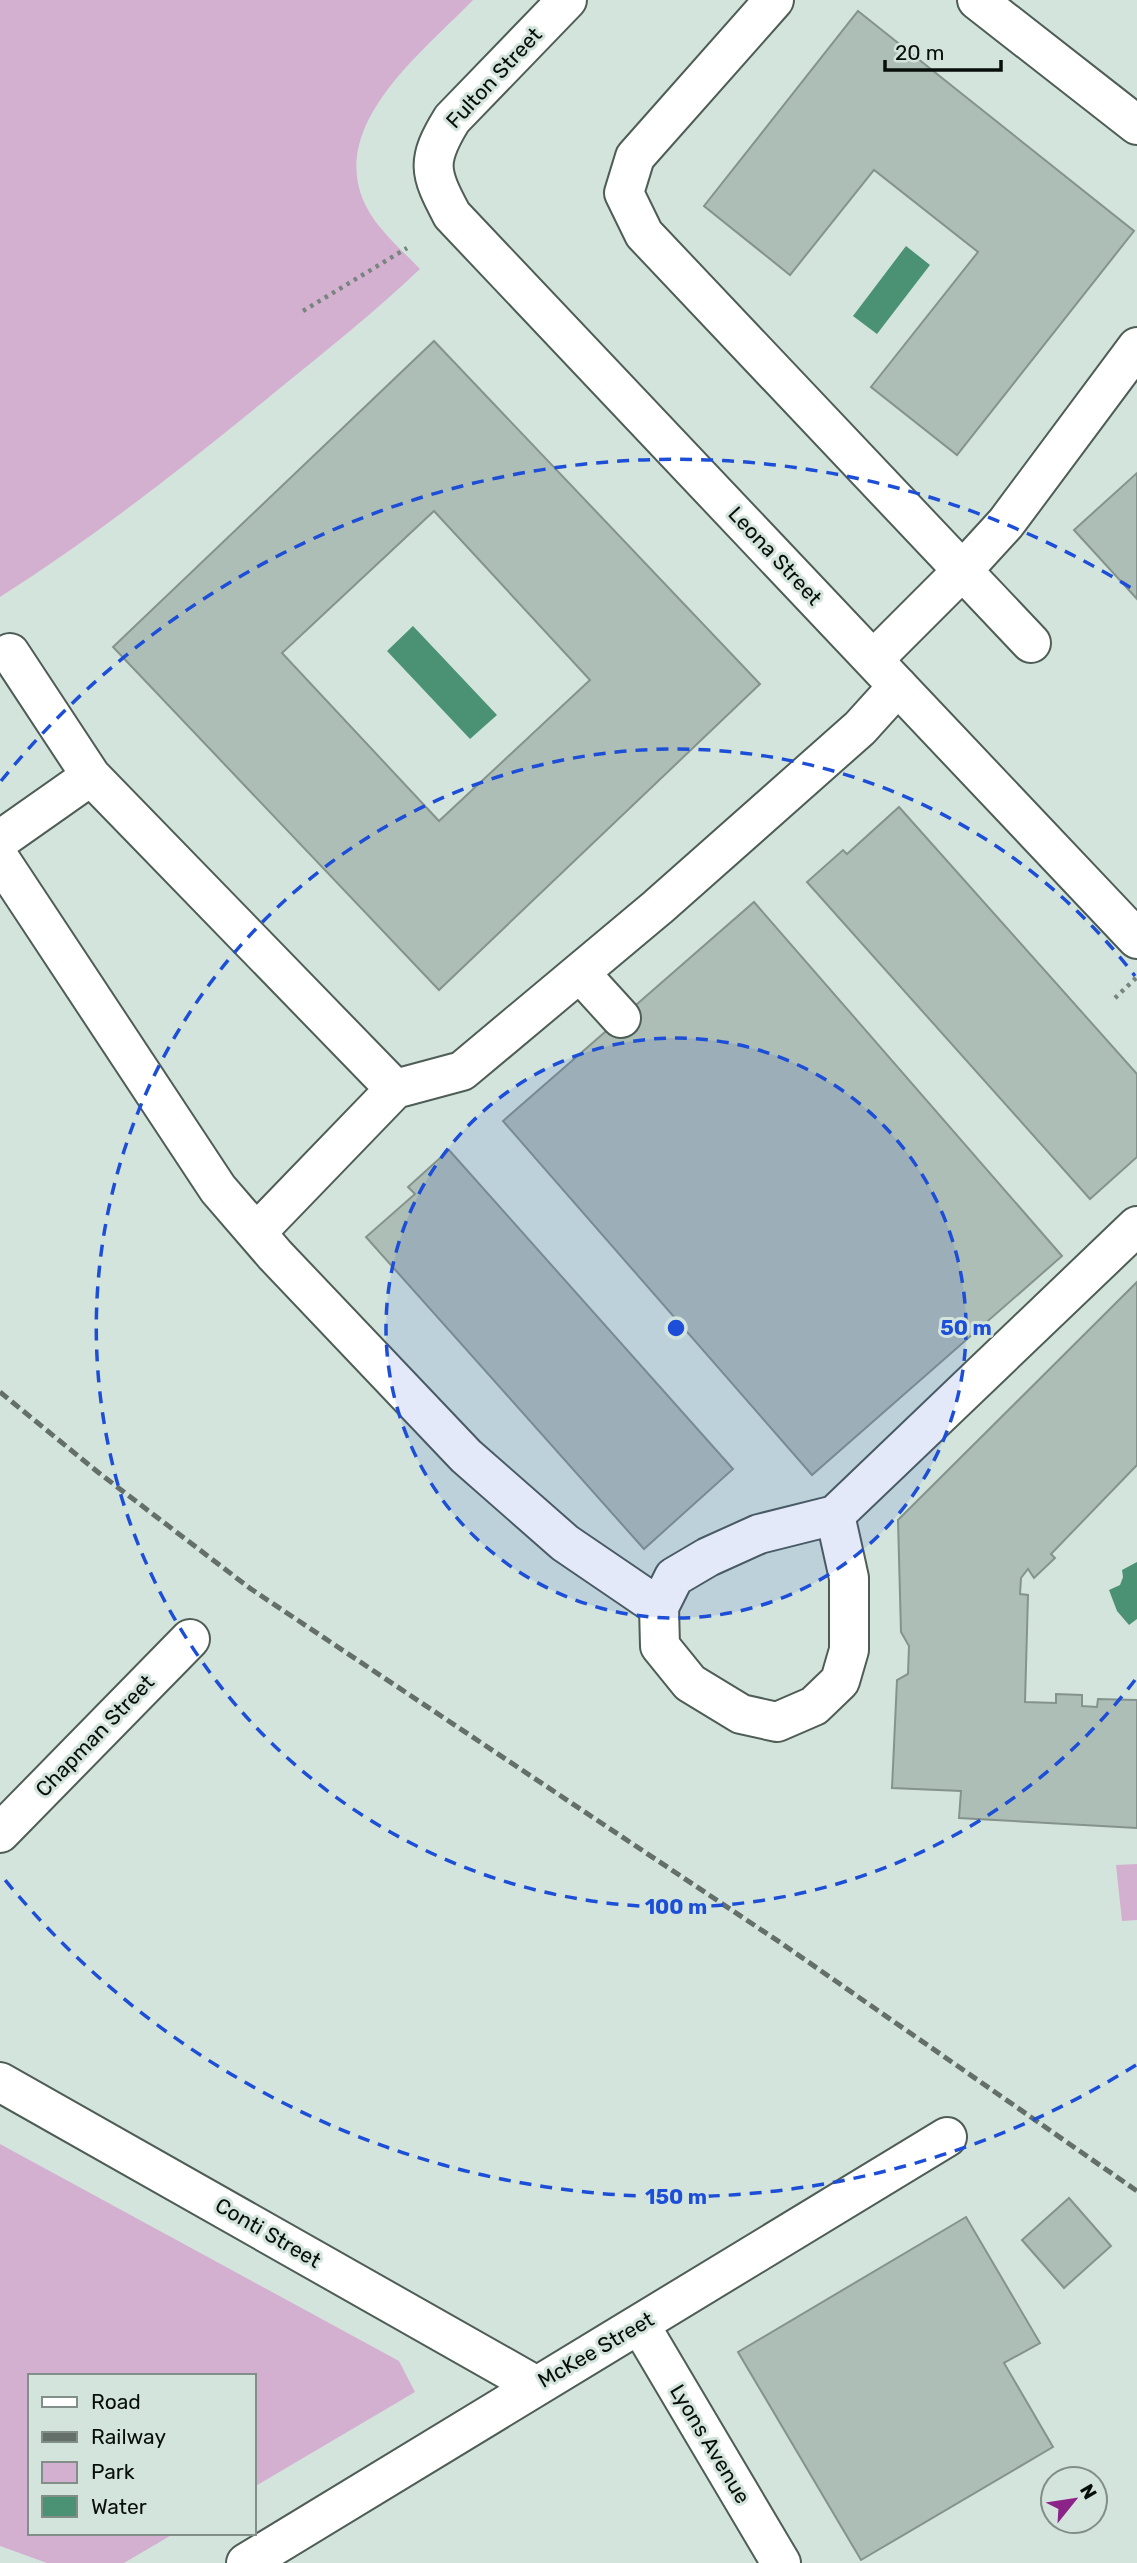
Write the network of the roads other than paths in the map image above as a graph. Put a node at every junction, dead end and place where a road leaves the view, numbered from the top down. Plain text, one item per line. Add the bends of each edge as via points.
1 (567, 0) edge
2 (774, 0) edge
3 (977, 0) edge
4 (1137, 125) edge
5 (432, 163) joint
6 (1137, 347) edge
7 (962, 570) junction
8 (1031, 643) dead end
9 (10, 653) dead end
10 (886, 673) junction
11 (91, 776) junction
12 (0, 841) edge
13 (0, 859) edge
14 (1137, 939) edge
15 (580, 973) junction
16 (621, 1018) dead end
17 (395, 1088) junction
18 (1137, 1226) edge
19 (256, 1233) junction
20 (835, 1515) junction
21 (659, 1607) junction
22 (190, 1639) dead end
23 (0, 1833) edge
24 (0, 2082) edge
25 (947, 2137) dead end
26 (640, 2325) junction
27 (535, 2385) junction
28 (246, 2563) edge
29 (781, 2563) edge

1 - 5 street, Fulton Street via 452,119
2 - 7 street via 635,157 624,193 644,234
3 - 4 street
5 - 10 street, Leona Street via 438,189 452,215
6 - 7 street via 1006,523
7 - 8 street
7 - 10 street
9 - 11 street
10 - 14 street, Leona Street
10 - 15 street via 860,728
11 - 12 street
11 - 17 street
13 - 19 street via 218,1189
15 - 16 street
15 - 17 street via 462,1071
17 - 19 street
18 - 20 street
19 - 21 street via 466,1456 565,1543
20 - 21 street via 759,1534 708,1557 674,1577
20 - 21 street via 849,1578 849,1650 840,1681 814,1706 777,1723 741,1714 690,1683 660,1646
22 - 23 street, Chapman Street
24 - 27 street, Conti Street
25 - 26 street, McKee Street
26 - 27 street, McKee Street
26 - 29 street, Lyons Avenue
27 - 28 street, McKee Street

